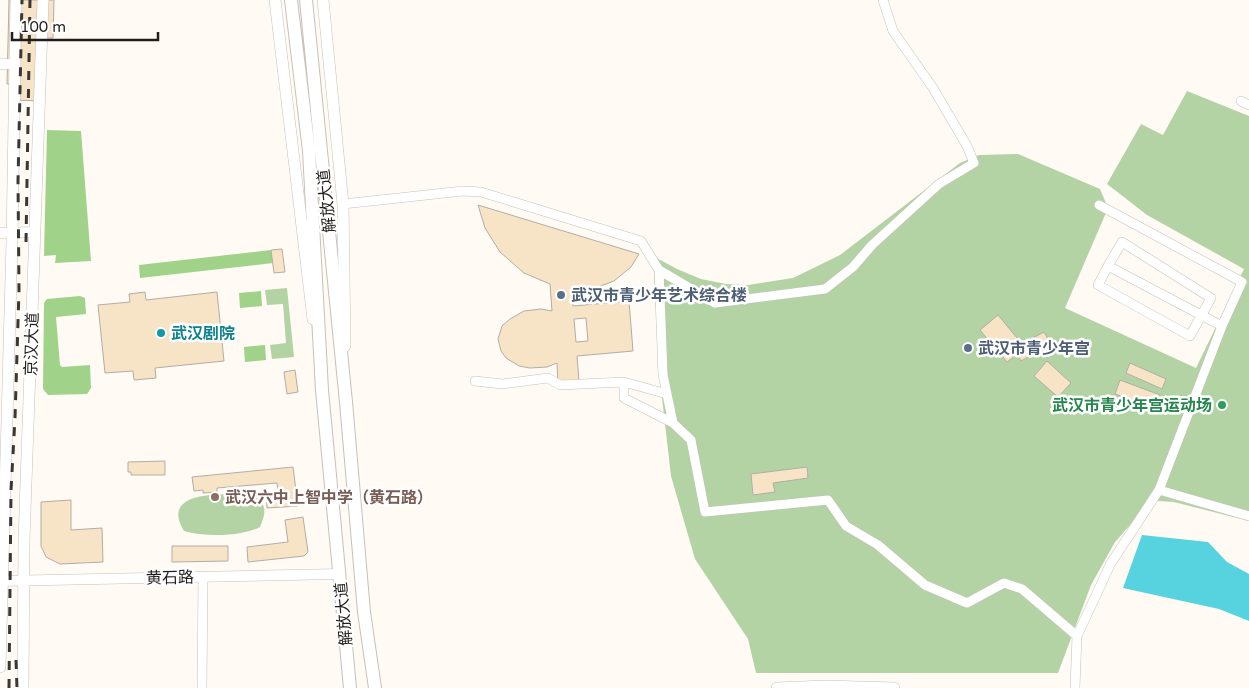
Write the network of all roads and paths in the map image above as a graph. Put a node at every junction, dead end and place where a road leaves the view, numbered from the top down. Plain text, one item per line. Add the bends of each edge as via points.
1 (16, 0) edge
2 (43, 0) edge
3 (275, 0) edge
4 (291, 0) edge
5 (306, 0) edge
6 (323, 0) edge
7 (883, 0) edge
8 (0, 64) edge
9 (15, 64) junction
10 (343, 204) junction
11 (1099, 205) dead end
12 (35, 232) junction
13 (0, 233) edge
14 (12, 233) junction
15 (1108, 266) junction
16 (658, 270) junction
17 (1201, 315) junction
18 (1222, 326) junction
19 (475, 381) dead end
20 (624, 382) junction
21 (322, 390) junction
22 (667, 394) junction
23 (346, 402) junction
24 (4, 404) edge
25 (673, 423) junction
26 (1159, 490) junction
27 (1249, 516) edge
28 (339, 574) junction
29 (203, 577) junction
30 (25, 580) junction
31 (2, 581) edge
32 (1077, 636) junction
33 (0, 667) edge
34 (23, 688) edge
35 (202, 688) edge
36 (350, 688) edge
37 (375, 688) edge
38 (777, 688) edge
39 (894, 688) edge
40 (1075, 688) edge

1 - 9 main road, 京汉大道
2 - 12 main road, 京汉大道
3 - 21 main road, 解放大道
4 - 21 main road, 解放大道 via 309,151
5 - 23 main road, 解放大道
6 - 10 main road, 解放大道
7 - 16 street via 893,31 933,88 974,163 939,184 825,290 715,303
8 - 9 street
9 - 14 main road, 京汉大道
10 - 16 street via 463,191 491,194 641,240
10 - 23 main road, 解放大道
11 - 18 street via 1242,282
12 - 14 street
12 - 30 main road, 京汉大道
13 - 14 street
14 - 24 main road, 京汉大道
15 - 17 street
15 - 17 street via 1098,285 1190,336
15 - 17 street via 1122,242 1211,298
16 - 22 street via 663,375
17 - 18 street
18 - 26 street
19 - 20 street via 502,384 548,378 560,385
20 - 22 street
20 - 25 street via 624,398
21 - 28 main road, 解放大道
22 - 25 street
23 - 37 main road, 解放大道 via 364,612
24 - 31 main road, 京汉大道
25 - 32 street via 691,440 705,512 828,500 846,526 878,545 925,585 967,603 1004,583 1022,589
26 - 27 street
26 - 32 street via 1111,563
28 - 29 street, 黄石路
28 - 36 main road, 解放大道
29 - 30 street, 黄石路
29 - 35 street
30 - 31 street, 黄石路
30 - 34 main road, 京汉大道
31 - 33 main road, 京汉大道
32 - 40 street
38 - 39 main road

